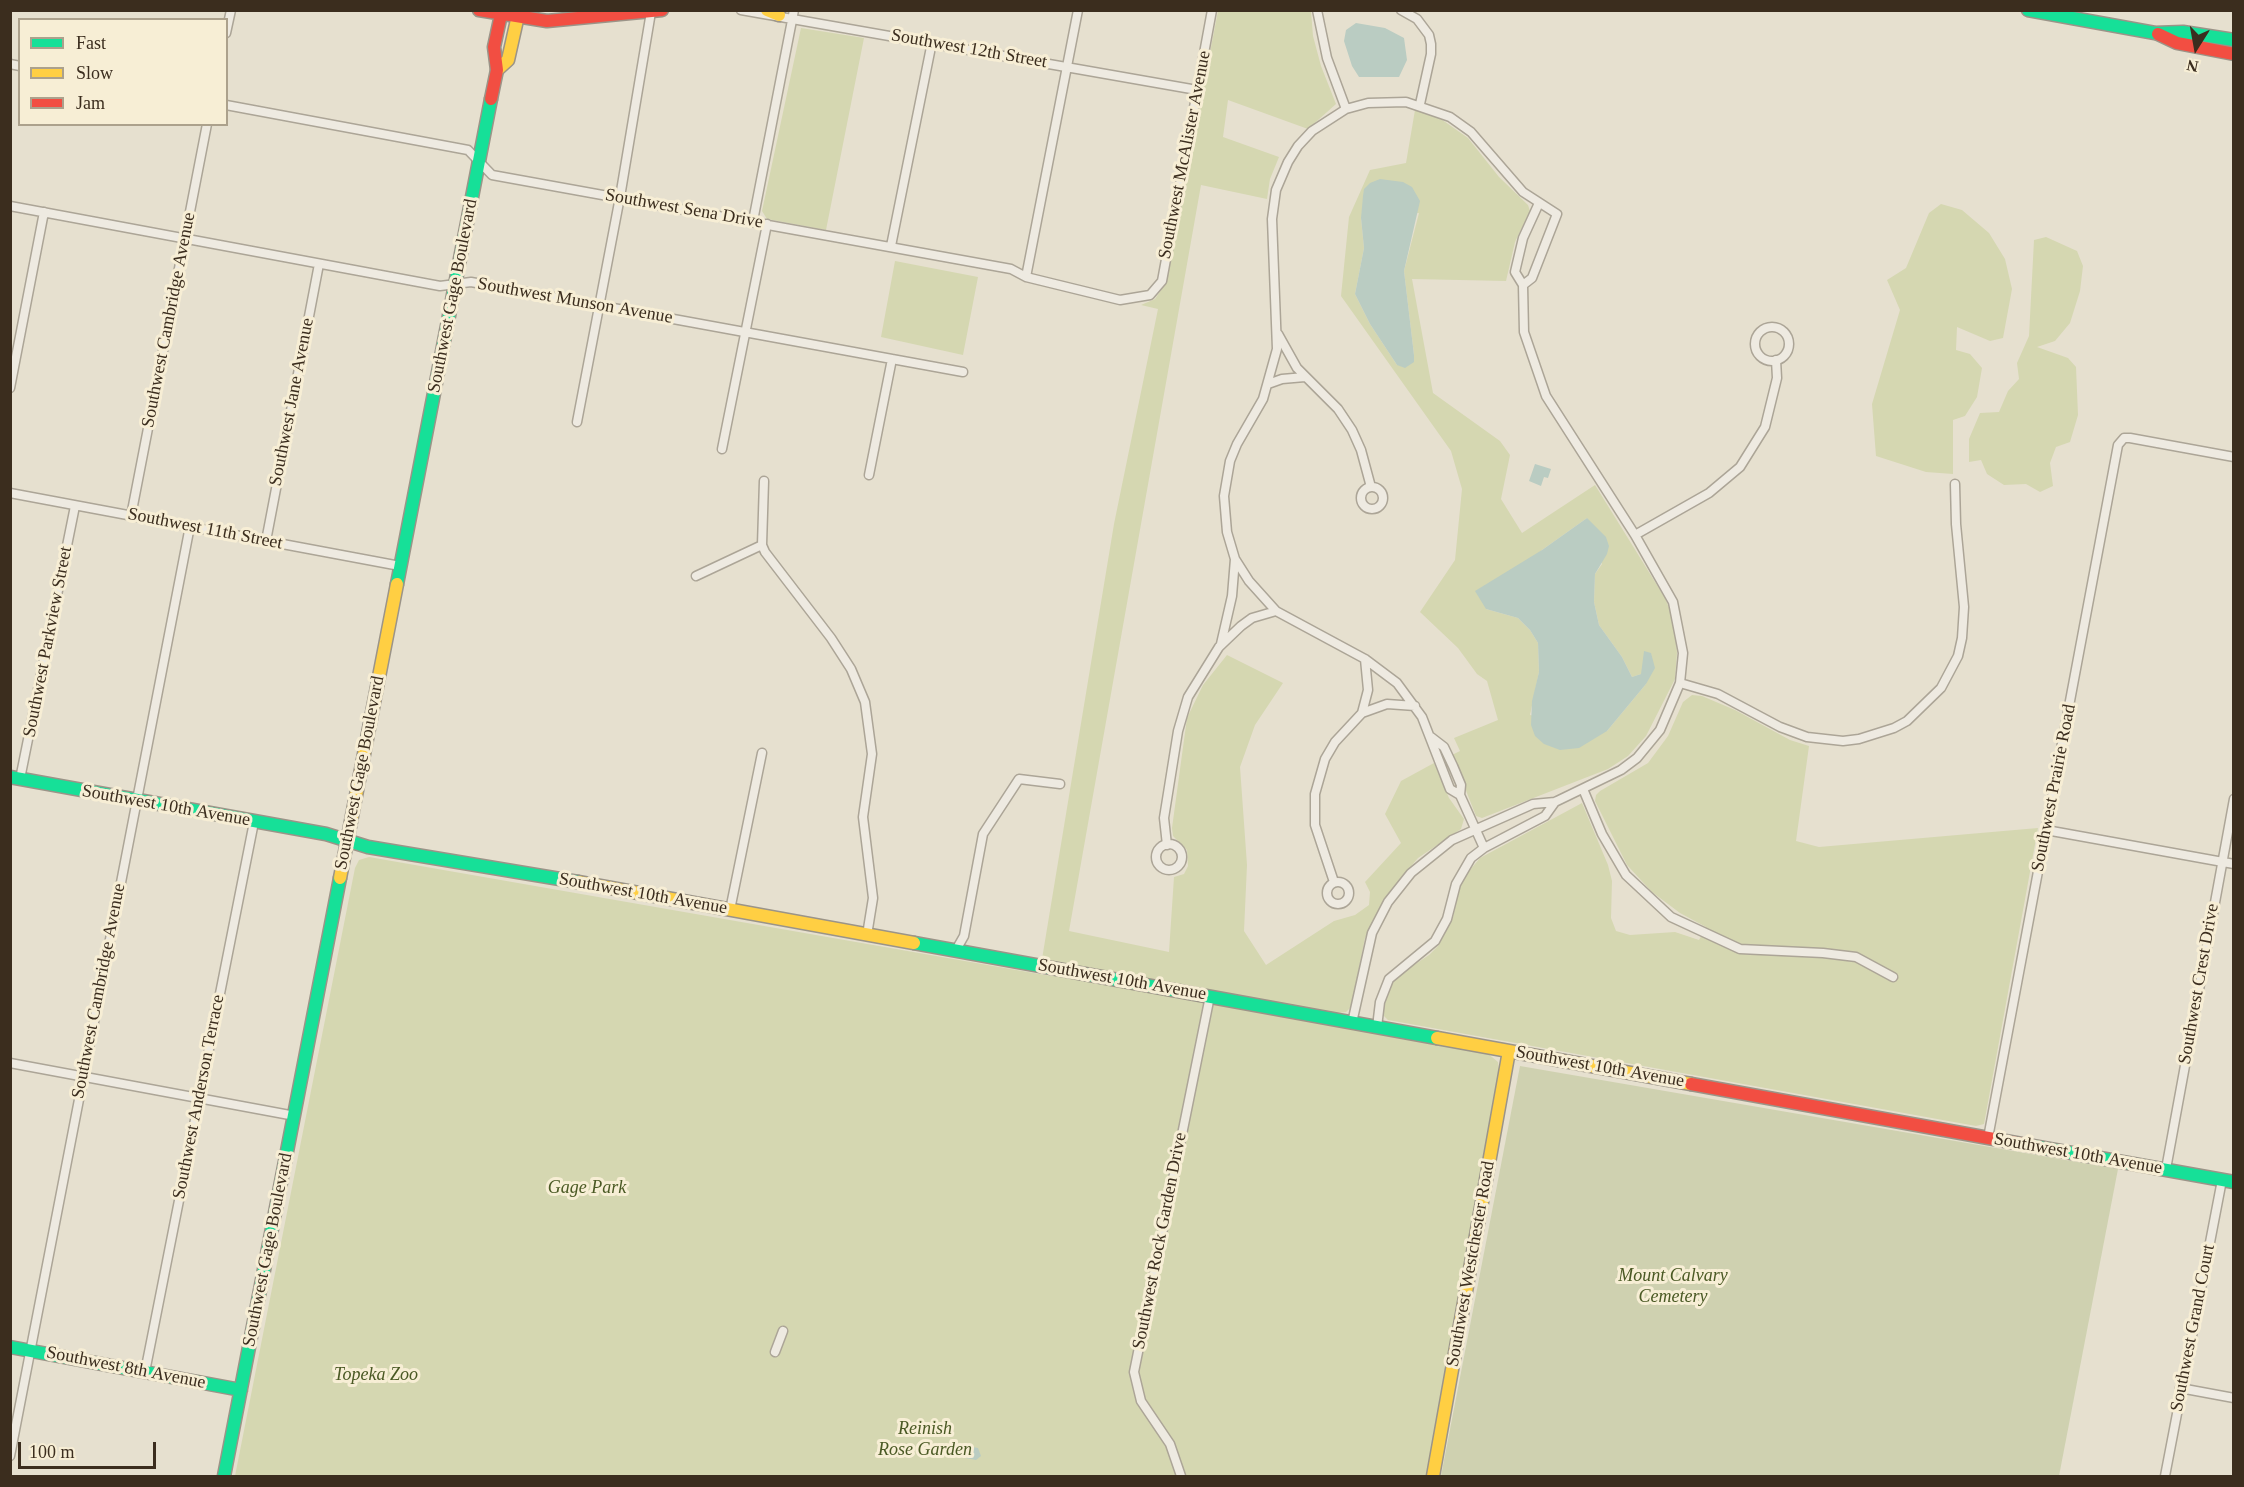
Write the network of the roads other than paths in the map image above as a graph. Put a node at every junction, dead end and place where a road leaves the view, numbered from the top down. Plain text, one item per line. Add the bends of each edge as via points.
1 (479, 10) edge
2 (741, 10) edge
3 (767, 10) edge
4 (1078, 10) edge
5 (1212, 10) edge
6 (1317, 10) edge
7 (1401, 10) edge
8 (2028, 10) edge
9 (657, 11) edge
10 (501, 13) edge
11 (518, 14) edge
12 (793, 14) edge
13 (779, 15) junction
14 (2155, 33) junction
15 (2234, 40) edge
16 (932, 42) junction
17 (2234, 54) edge
18 (1067, 67) junction
19 (497, 70) junction
20 (1197, 90) junction
21 (1420, 104) junction
22 (228, 105) edge
23 (1346, 109) junction
24 (207, 126) edge
25 (479, 163) junction
26 (620, 197) junction
27 (1539, 202) junction
28 (10, 206) edge
29 (44, 212) junction
30 (753, 221) junction
31 (767, 224) junction
32 (184, 238) junction
33 (891, 246) junction
34 (319, 264) junction
35 (1026, 277) junction
36 (455, 284) junction
37 (1523, 285) junction
38 (1150, 295) joint
39 (600, 305) junction
40 (746, 332) junction
41 (1277, 332) junction
42 (892, 359) junction
43 (1776, 360) junction
44 (963, 372) dead end
45 (1306, 378) junction
46 (1268, 384) junction
47 (10, 388) edge
48 (577, 422) dead end
49 (722, 449) dead end
50 (2234, 457) edge
51 (869, 475) dead end
52 (764, 481) dead end
53 (1955, 484) dead end
54 (1371, 487) dead end
55 (10, 493) edge
56 (75, 506) junction
57 (131, 516) junction
58 (190, 526) junction
59 (1635, 536) junction
60 (266, 541) junction
61 (762, 545) junction
62 (1235, 559) junction
63 (400, 566) junction
64 (696, 576) dead end
65 (1276, 610) junction
66 (1219, 647) junction
67 (1365, 659) junction
68 (1680, 683) junction
69 (1415, 706) junction
70 (1362, 713) junction
71 (762, 753) dead end
72 (15, 778) edge
73 (1060, 784) dead end
74 (1583, 789) junction
75 (2234, 799) edge
76 (136, 801) junction
77 (1555, 802) junction
78 (254, 822) junction
79 (1475, 829) junction
80 (2046, 830) junction
81 (347, 841) junction
82 (1167, 845) dead end
83 (1484, 848) junction
84 (2222, 862) junction
85 (2234, 864) edge
86 (1334, 882) dead end
87 (730, 910) junction
88 (867, 935) junction
89 (956, 950) junction
90 (1893, 977) dead end
91 (1210, 996) junction
92 (1352, 1023) junction
93 (1377, 1027) junction
94 (1509, 1051) junction
95 (10, 1063) edge
96 (82, 1077) junction
97 (198, 1098) junction
98 (295, 1116) junction
99 (1989, 1137) junction
100 (2166, 1169) junction
101 (2228, 1181) edge
102 (783, 1331) dead end
103 (10, 1347) edge
104 (31, 1350) junction
105 (775, 1352) dead end
106 (145, 1372) junction
107 (2180, 1388) junction
108 (241, 1390) junction
109 (2234, 1398) edge
110 (10, 1456) edge
111 (224, 1476) edge
112 (1181, 1476) edge
113 (1433, 1476) edge
114 (2165, 1476) edge

1 - 10 main road
2 - 13 street, Southwest 12th Street
3 - 13 main road
4 - 18 street
5 - 20 street, Southwest McAlister Avenue
6 - 23 street via 1327,58
7 - 21 street via 1417,19 1431,44
8 - 14 main road
9 - 11 main road via 546,21
9 - 26 street
10 - 11 main road
10 - 19 main road, Southwest Gage Boulevard via 494,47
11 - 19 main road, Southwest Gage Boulevard via 508,60
12 - 13 street, Southwest 12th Street
12 - 16 street, Southwest 12th Street
12 - 30 street
14 - 15 main road via 2183,32
14 - 17 main road via 2177,43
16 - 18 street, Southwest 12th Street
16 - 33 street
18 - 20 street, Southwest 12th Street
18 - 35 street
19 - 25 main road, Southwest Gage Boulevard
20 - 38 street, Southwest McAlister Avenue via 1162,281
21 - 23 street via 1387,101
21 - 27 street via 1463,125 1511,181
22 - 25 street, Southwest Sena Drive via 468,150
23 - 41 street via 1312,131 1298,146 1281,176 1272,219
24 - 32 street, Southwest Cambridge Avenue
25 - 26 street, Southwest Sena Drive via 492,175
25 - 36 main road, Southwest Gage Boulevard
26 - 30 street, Southwest Sena Drive
26 - 39 street
27 - 37 street via 1517,259 1515,272
27 - 37 street via 1557,214 1532,278
28 - 29 street, Southwest Munson Avenue
29 - 32 street, Southwest Munson Avenue
29 - 47 street
30 - 31 street, Southwest Sena Drive
31 - 33 street, Southwest Sena Drive
31 - 40 street
32 - 34 street, Southwest Munson Avenue
32 - 57 street, Southwest Cambridge Avenue
33 - 35 street, Southwest Sena Drive via 1011,269
34 - 36 street, Southwest Munson Avenue via 440,286
34 - 60 street, Southwest Jane Avenue
35 - 38 street, Southwest Sena Drive via 1120,300
36 - 39 street, Southwest Munson Avenue via 471,282
36 - 63 main road, Southwest Gage Boulevard
37 - 59 street via 1524,333 1546,396
39 - 40 street, Southwest Munson Avenue
39 - 48 street
40 - 42 street, Southwest Munson Avenue
40 - 49 street
41 - 45 street
41 - 46 street
42 - 44 street, Southwest Munson Avenue
42 - 51 street
43 - 43 street via 1786,354 1789,341 1782,330 1766,329 1757,337 1756,349 1765,359
43 - 59 street via 1777,378 1765,427 1740,467 1709,493
45 - 46 street via 1290,377
45 - 54 street via 1338,409 1352,430
46 - 62 street via 1237,444 1226,478 1225,515
50 - 80 street, Southwest Prairie Road via 2130,438 2118,445
52 - 61 street
53 - 68 street via 1964,607 1962,638 1958,656 1941,688 1907,721 1859,739 1815,739 1780,727 1718,694
55 - 56 street, Southwest 11th Street
56 - 57 street, Southwest 11th Street
56 - 72 street, Southwest Parkview Street
57 - 58 street, Southwest 11th Street
58 - 60 street, Southwest 11th Street
58 - 76 street, Southwest Cambridge Avenue
59 - 68 street via 1673,602 1683,653
60 - 63 street, Southwest 11th Street
61 - 64 street
61 - 88 street via 831,638 851,669 865,702 872,754 863,817 873,898
62 - 65 street
62 - 66 street via 1232,596
63 - 81 main road, Southwest Gage Boulevard
65 - 66 street via 1252,618
65 - 67 street
66 - 82 street via 1194,684 1182,713 1164,818
67 - 69 street via 1396,682
67 - 70 street via 1368,690
68 - 74 street via 1669,714 1649,745 1622,770
69 - 70 street via 1387,704
69 - 79 street via 1431,737 1444,747
70 - 86 street via 1325,759 1315,794 1316,825
71 - 87 street
72 - 76 main road, Southwest 10th Avenue
73 - 89 street via 1019,779 983,834 964,936
74 - 77 street
74 - 90 street via 1602,834 1626,875 1671,917 1740,949 1856,957
75 - 84 street, Southwest Crest Drive
76 - 78 main road, Southwest 10th Avenue
76 - 96 street, Southwest Cambridge Avenue
77 - 79 street via 1533,804
77 - 83 street via 1545,816
78 - 81 main road, Southwest 10th Avenue
78 - 97 street, Southwest Anderson Terrace
79 - 83 street
79 - 92 street via 1437,850 1411,873 1388,902 1367,948
80 - 84 street
80 - 99 street, Southwest Prairie Road
81 - 87 main road, Southwest 10th Avenue
81 - 98 main road, Southwest Gage Boulevard
83 - 93 street via 1462,871 1447,919 1435,941 1389,979 1380,1002
84 - 85 street
84 - 100 street, Southwest Crest Drive
87 - 88 main road, Southwest 10th Avenue
88 - 89 main road, Southwest 10th Avenue
89 - 91 main road, Southwest 10th Avenue
91 - 92 main road, Southwest 10th Avenue
91 - 112 street, Southwest Rock Garden Drive via 1134,1372 1141,1401 1170,1444
92 - 93 main road, Southwest 10th Avenue
93 - 94 main road, Southwest 10th Avenue
94 - 99 main road, Southwest 10th Avenue
94 - 113 main road, Southwest Westchester Road
95 - 96 street
96 - 97 street
96 - 104 street, Southwest Cambridge Avenue
97 - 98 street
97 - 106 street, Southwest Anderson Terrace
98 - 108 main road, Southwest Gage Boulevard
99 - 100 main road, Southwest 10th Avenue
100 - 101 main road, Southwest 10th Avenue
101 - 107 street, Southwest Grand Court
102 - 105 street
103 - 104 main road, Southwest 8th Avenue
104 - 106 main road, Southwest 8th Avenue
104 - 110 street, Southwest Cambridge Avenue
106 - 108 main road, Southwest 8th Avenue
107 - 109 street
107 - 114 street, Southwest Grand Court
108 - 111 main road, Southwest Gage Boulevard

